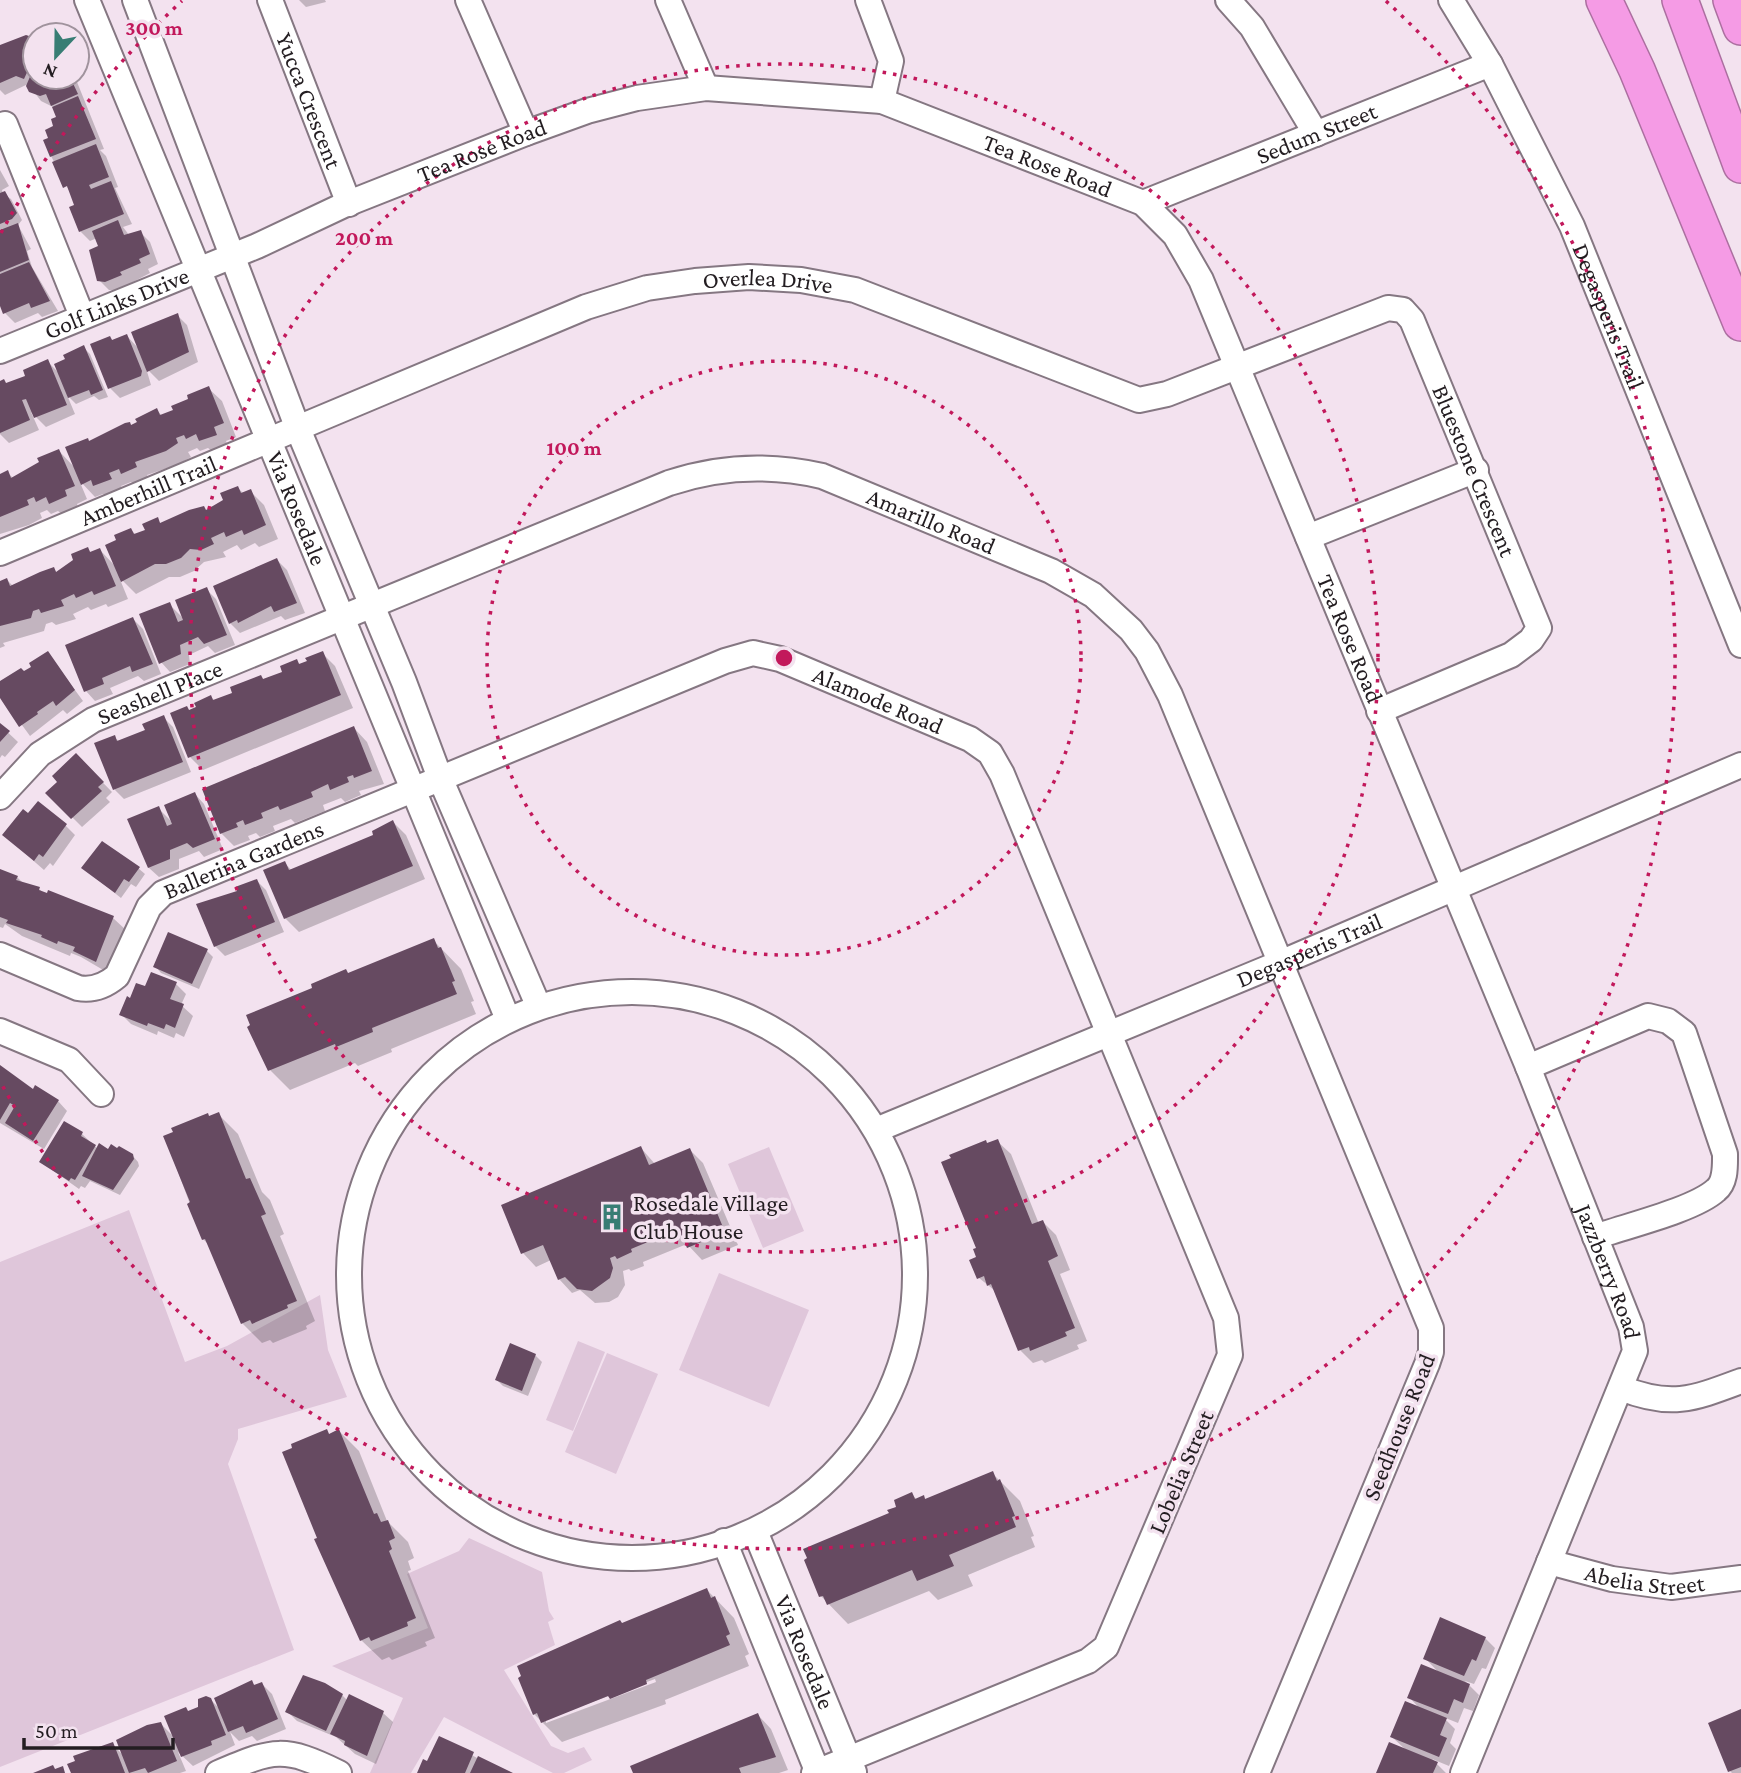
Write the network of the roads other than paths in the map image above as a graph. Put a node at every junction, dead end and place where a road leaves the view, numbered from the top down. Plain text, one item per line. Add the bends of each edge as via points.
1 (87, 0) edge
2 (135, 0) edge
3 (270, 0) edge
4 (468, 0) edge
5 (668, 0) edge
6 (868, 0) edge
7 (1228, 0) edge
8 (1451, 0) edge
9 (1604, 0) edge
10 (1680, 0) edge
11 (1731, 0) edge
12 (1741, 27) edge
13 (1490, 64) junction
14 (706, 88) junction
15 (882, 101) junction
16 (5, 124) dead end
17 (526, 133) junction
18 (1316, 134) junction
19 (1741, 165) edge
20 (1143, 203) junction
21 (349, 204) junction
22 (233, 256) junction
23 (199, 269) junction
24 (82, 316) junction
25 (1741, 323) edge
26 (0, 351) edge
27 (1238, 367) junction
28 (298, 429) junction
29 (272, 442) junction
30 (1476, 470) junction
31 (1308, 537) junction
32 (0, 553) edge
33 (372, 606) junction
34 (341, 618) junction
35 (1741, 645) edge
36 (1379, 711) junction
37 (1741, 765) edge
38 (440, 778) junction
39 (415, 788) junction
40 (0, 797) edge
41 (1452, 887) junction
42 (0, 955) edge
43 (1280, 963) junction
44 (538, 1005) junction
45 (507, 1017) junction
46 (0, 1031) edge
47 (1108, 1034) junction
48 (1528, 1067) junction
49 (101, 1094) dead end
50 (876, 1130) junction
51 (1595, 1237) junction
52 (1741, 1381) edge
53 (1621, 1388) junction
54 (755, 1531) junction
55 (724, 1541) junction
56 (1549, 1562) junction
57 (1741, 1578) edge
58 (851, 1766) edge
59 (816, 1772) edge
60 (218, 1773) edge
61 (339, 1773) edge
62 (1257, 1773) edge
63 (1462, 1773) edge

1 - 23 street, Via Rosedale
2 - 22 street, Via Rosedale
3 - 21 street, Yucca Crescent
4 - 17 street
5 - 14 street
6 - 15 street via 891,61
7 - 18 street via 1252,27
8 - 13 street, Degasperis Trail
9 - 25 highway
10 - 19 highway
11 - 12 highway
13 - 18 street, Sedum Street
13 - 35 street, Degasperis Trail via 1572,226
14 - 15 street, Tea Rose Road
14 - 17 street, Tea Rose Road via 637,98
15 - 20 street, Tea Rose Road
16 - 24 street
17 - 21 street, Tea Rose Road
18 - 20 street, Sedum Street
20 - 27 street, Tea Rose Road via 1175,235 1201,280
21 - 22 street, Tea Rose Road
22 - 23 street, Golf Links Drive
22 - 28 street, Via Rosedale
23 - 24 street, Golf Links Drive
23 - 29 street, Via Rosedale
24 - 26 street, Golf Links Drive
27 - 28 street, Overlea Drive via 1139,400 855,290 749,277 647,288 586,307
27 - 30 street, Bluestone Crescent via 1388,308 1403,310 1412,320
27 - 31 street, Tea Rose Road
28 - 29 street, Amberhill Trail
28 - 33 street, Via Rosedale
29 - 32 street, Amberhill Trail
29 - 34 street, Via Rosedale
30 - 31 street
30 - 36 street, Bluestone Crescent via 1539,628 1511,655
31 - 36 street, Tea Rose Road
33 - 34 street, Amarillo Road
33 - 38 street, Via Rosedale
33 - 43 street, Amarillo Road via 691,475 756,468 822,476 1051,571 1093,595 1131,630 1161,674
34 - 39 street, Via Rosedale
34 - 40 street, Seashell Place via 93,720 40,754
36 - 41 street, Tea Rose Road
37 - 41 street, Degasperis Trail
38 - 39 street, Alamode Road
38 - 44 street, Via Rosedale
38 - 47 street, Alamode Road via 738,656 753,653 780,659 970,739 990,753
39 - 42 street, Ballerina Gardens via 163,893 149,907 117,976 108,983 88,990 78,988
39 - 45 street, Via Rosedale
41 - 43 street, Degasperis Trail
41 - 48 street, Jazzberry Road
43 - 47 street, Degasperis Trail
43 - 62 street, Seedhouse Road via 1426,1314 1432,1341 1427,1364
44 - 45 street
44 - 50 street via 633,993 695,999 727,1010 763,1025 818,1063
45 - 55 street via 455,1054 403,1108 377,1151 361,1191 349,1254 350,1304 377,1399 400,1437 444,1486 477,1511 527,1537 583,1553 649,1557
46 - 49 street via 69,1060
47 - 50 street, Degasperis Trail
47 - 58 street, Lobelia Street via 1226,1318 1230,1355 1106,1647 1088,1661
48 - 51 street, Jazzberry Road
48 - 51 street via 1648,1016 1668,1021 1684,1033 1725,1154 1725,1172 1718,1189 1696,1202
50 - 54 street via 902,1191 911,1231 914,1303 904,1355 889,1394 850,1455 809,1496
51 - 53 street, Jazzberry Road via 1631,1327 1635,1351
52 - 53 street via 1678,1401 1647,1399
53 - 56 street, Jazzberry Road
54 - 55 street
54 - 58 street, Via Rosedale
55 - 59 street, Via Rosedale
56 - 57 street, Abelia Street via 1612,1579 1671,1587
56 - 63 street, Jazzberry Road
58 - 59 street, Lobelia Street
60 - 61 street via 268,1753 284,1752

